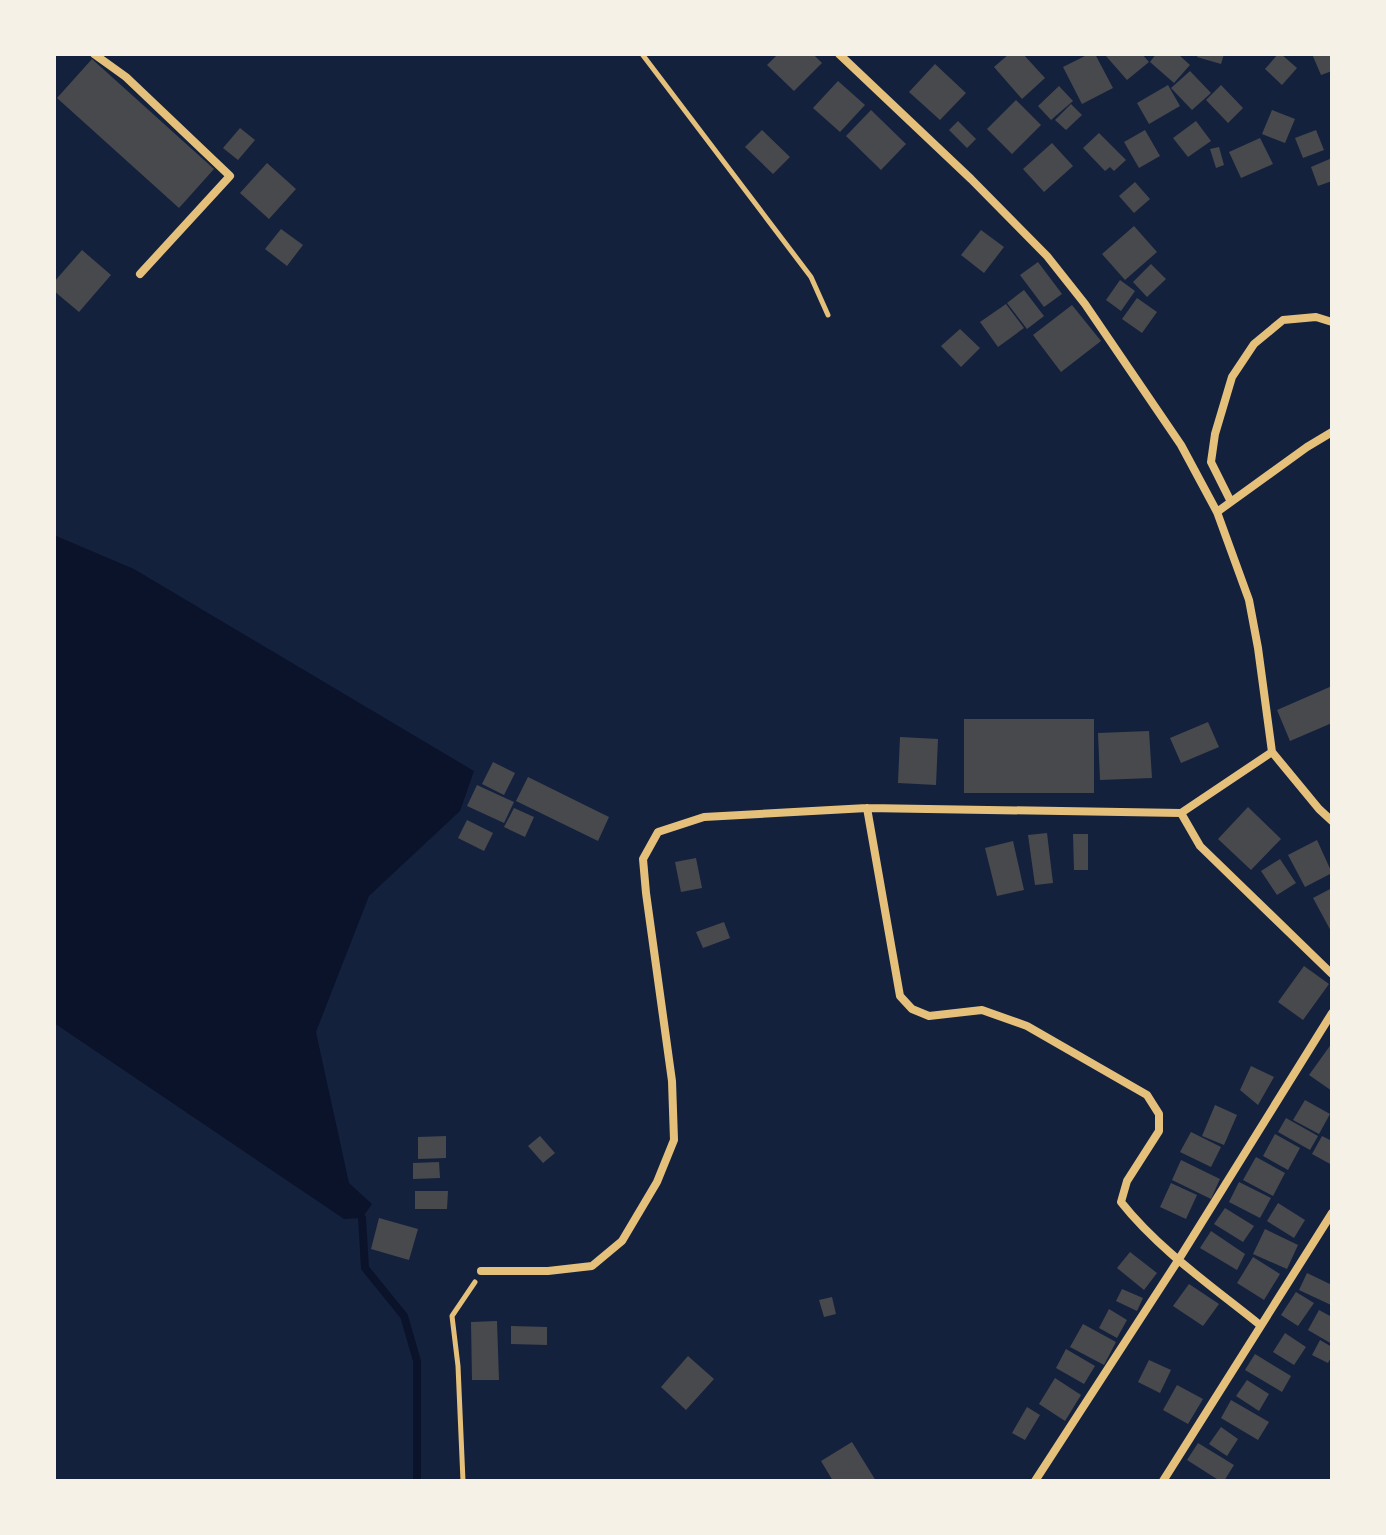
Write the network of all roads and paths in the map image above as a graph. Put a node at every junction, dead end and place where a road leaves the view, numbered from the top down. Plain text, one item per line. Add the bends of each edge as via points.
1 (94, 54) edge
2 (642, 54) edge
3 (839, 54) edge
4 (140, 274) dead end
5 (828, 315) dead end
6 (1332, 322) edge
7 (1332, 432) edge
8 (1231, 502) junction
9 (1217, 512) junction
10 (1272, 752) junction
11 (867, 808) junction
12 (1181, 813) junction
13 (1332, 821) edge
14 (1332, 974) edge
15 (1332, 1013) edge
16 (1332, 1213) edge
17 (1179, 1259) junction
18 (481, 1271) joint
19 (1260, 1325) junction
20 (463, 1481) edge
21 (1035, 1481) edge
22 (1163, 1481) edge

1 - 4 street via 126,77 230,176
2 - 5 path via 811,277
3 - 9 street via 1047,256 1181,445
6 - 8 street via 1316,317 1283,320 1254,344 1232,377 1211,462
7 - 8 street
8 - 9 street
9 - 10 street via 1249,600
10 - 12 street
10 - 13 street
11 - 12 street
11 - 17 street via 900,996 929,1016 982,1010 1027,1026 1147,1095 1159,1114 1159,1131 1127,1181 1121,1202
11 - 18 street via 704,817 658,832 643,859 672,1081 674,1140 657,1182 622,1241 592,1266
12 - 14 street via 1200,846
15 - 17 street
16 - 19 street
17 - 19 street
17 - 21 street
18 - 20 path via 452,1316
19 - 22 street

